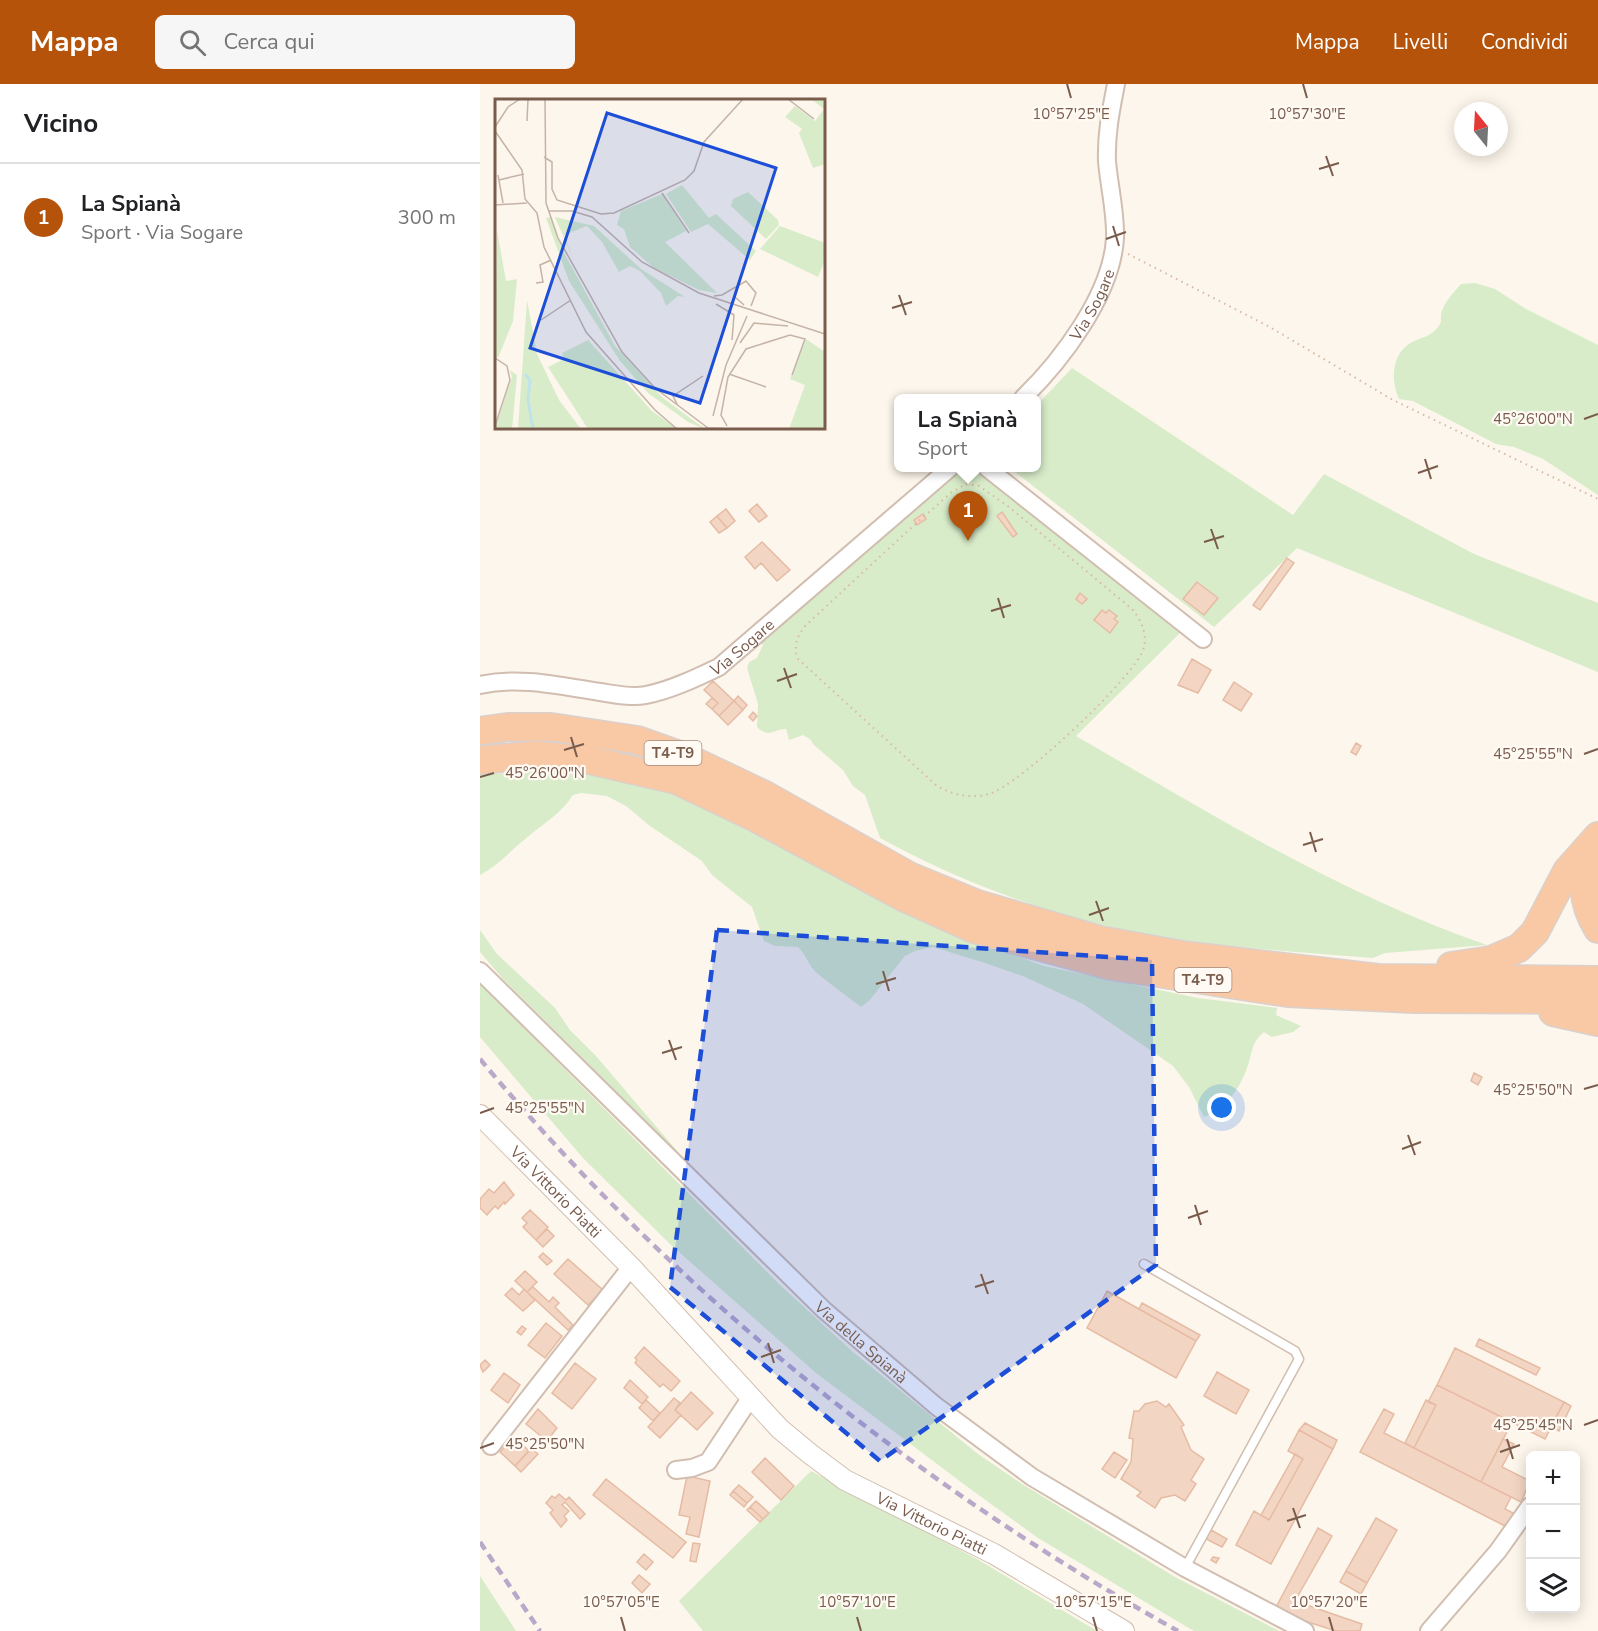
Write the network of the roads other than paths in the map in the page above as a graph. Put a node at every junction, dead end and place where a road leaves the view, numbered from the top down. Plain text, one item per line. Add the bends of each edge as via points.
1 (1116, 84) edge
2 (1028, 394) edge
3 (945, 472) edge
4 (986, 472) edge
5 (1203, 639) dead end
6 (480, 685) edge
7 (480, 731) edge
8 (480, 760) edge
9 (1597, 837) edge
10 (1598, 929) edge
11 (1182, 955) junction
12 (480, 971) edge
13 (1598, 980) edge
14 (1414, 999) junction
15 (1598, 1000) edge
16 (1598, 1022) edge
17 (480, 1115) edge
18 (1144, 1264) dead end
19 (631, 1267) junction
20 (751, 1397) junction
21 (491, 1446) dead end
22 (675, 1470) dead end
23 (1526, 1512) edge
24 (1185, 1568) junction
25 (1124, 1631) edge
26 (1305, 1631) edge
27 (1429, 1631) edge

1 - 2 street, Via Sogare via 1108,123 1107,160 1115,236 1112,263 1077,333
3 - 6 street, Via Sogare via 719,667 701,676 644,696 533,682
4 - 5 street
7 - 11 highway, T4-T9 via 551,727 637,740 685,757 765,795 911,878 977,904 1100,940
8 - 14 highway, T4-T9 via 535,755 590,760 676,780 903,897 974,928 1111,966 1288,993
9 - 10 highway, T4-T9 via 1586,865 1583,888 1588,913
9 - 11 highway, T4-T9 via 1567,871 1535,932 1519,948 1491,960 1453,966 1383,967
11 - 13 highway, T4-T9 via 1378,978
12 - 24 street, Via della Spianà via 824,1310 928,1399 1032,1477
14 - 15 highway, T4-T9
14 - 16 highway, T4-T9 via 1562,1013
17 - 19 street, Via Vittorio Piatti
18 - 24 lane via 1295,1351 1299,1359
19 - 20 street, Via Vittorio Piatti
19 - 21 street
20 - 22 street via 708,1462
20 - 25 street, Via Vittorio Piatti via 780,1429 845,1480 994,1554
23 - 27 street via 1498,1551
24 - 26 street, Via della Spianà

